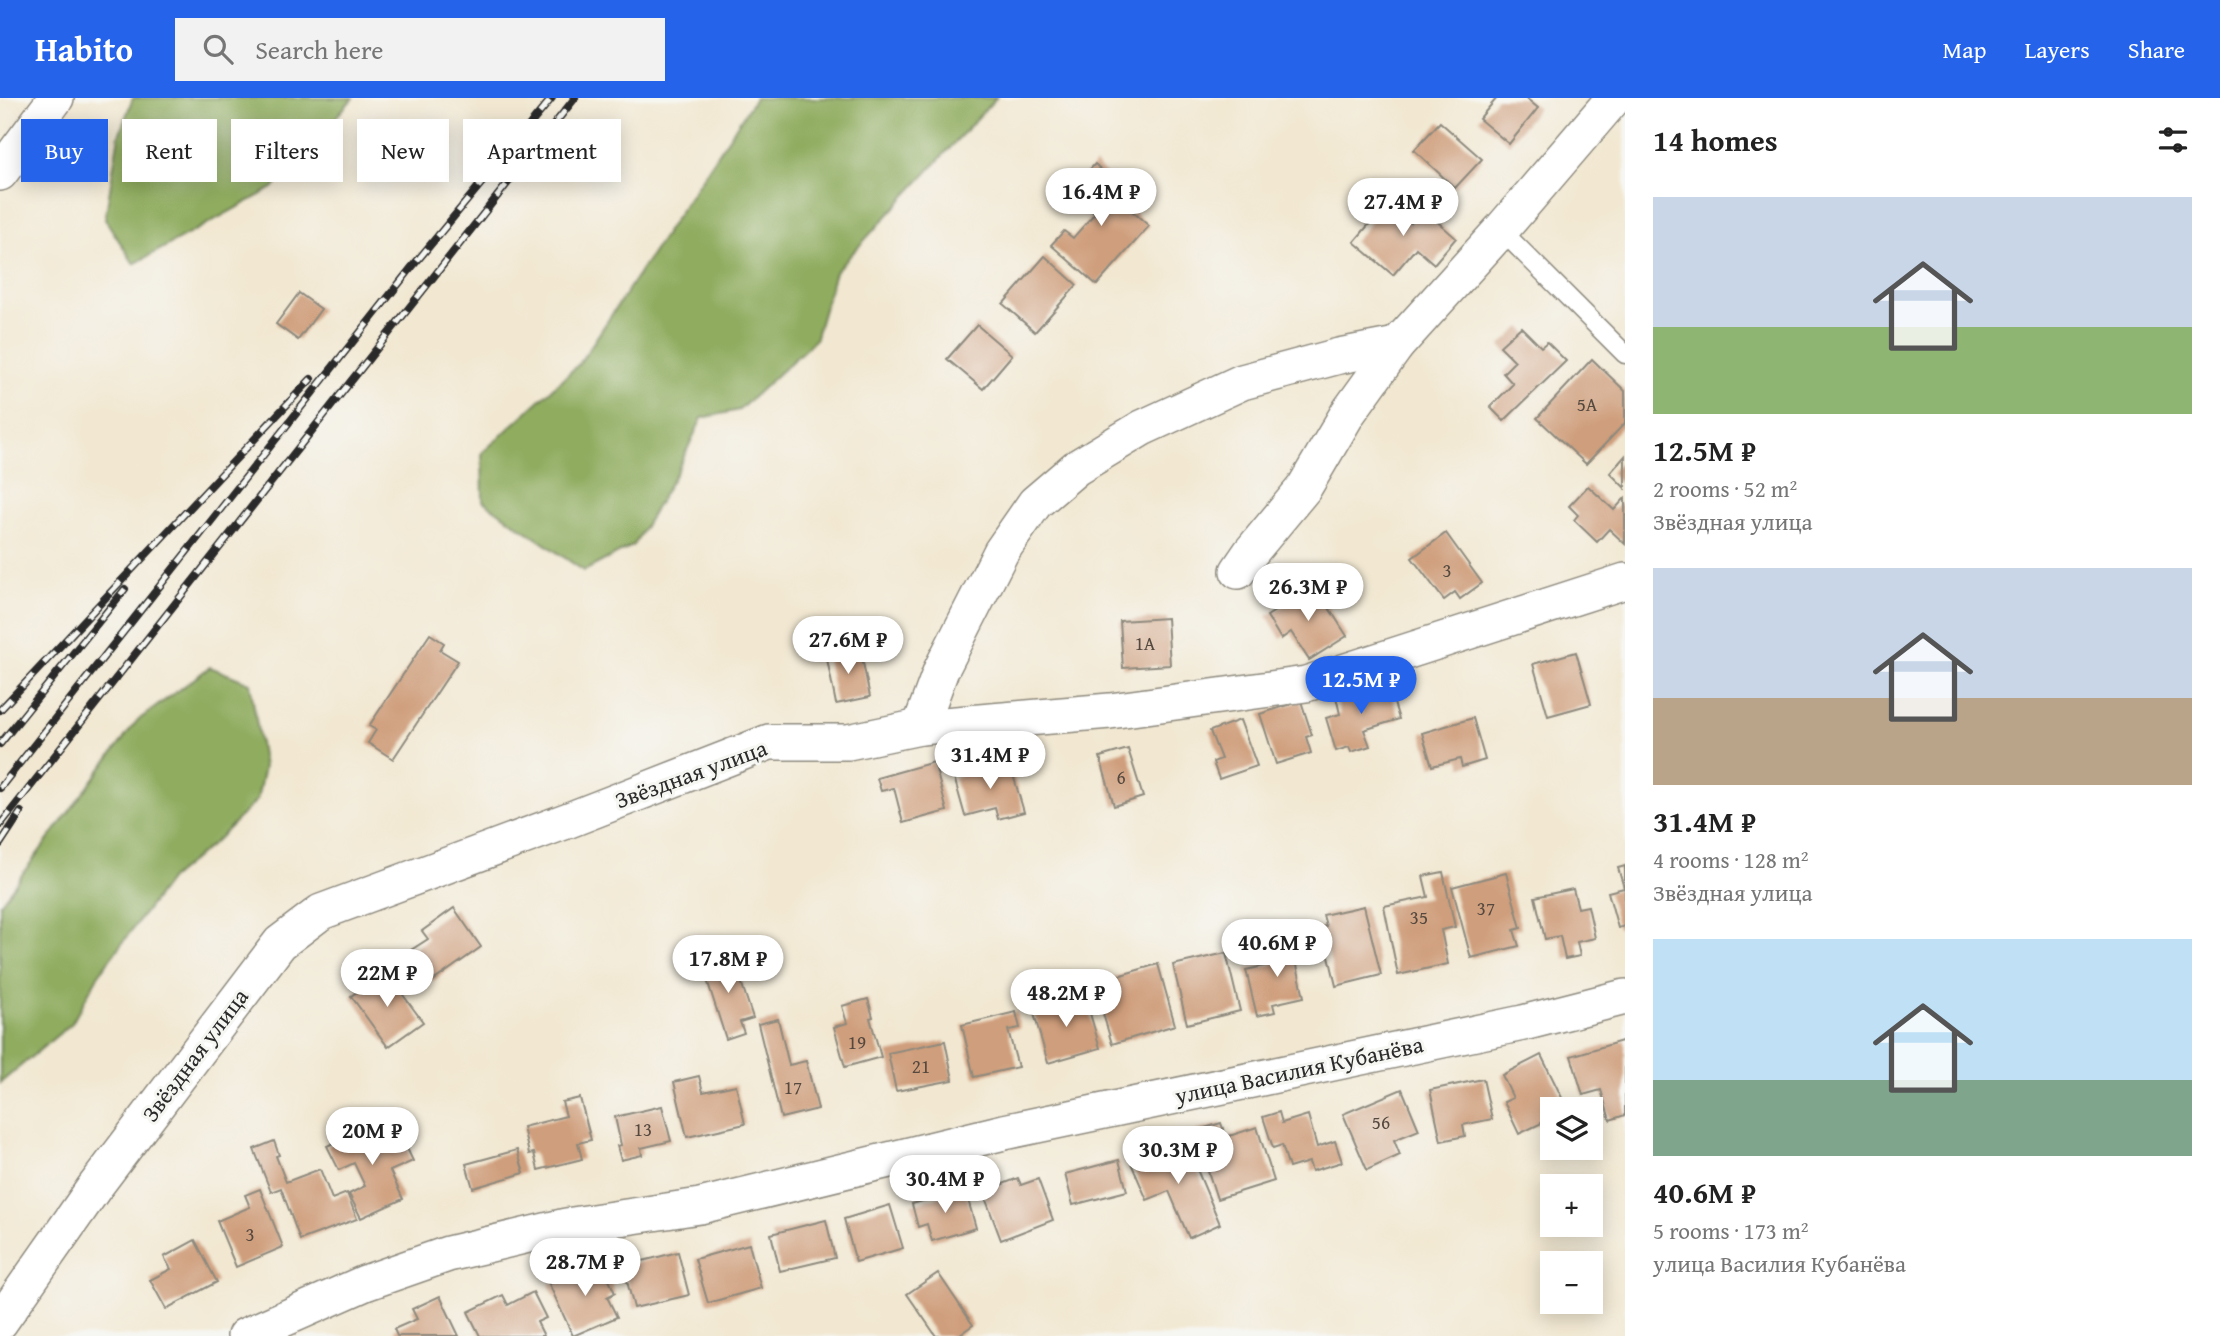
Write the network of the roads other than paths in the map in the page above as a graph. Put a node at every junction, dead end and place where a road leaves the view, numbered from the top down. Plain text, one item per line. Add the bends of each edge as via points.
1 (56, 98) edge
2 (1614, 98) edge
3 (0, 173) edge
4 (1500, 230) junction
5 (1397, 345) junction
6 (1625, 354) edge
7 (1238, 571) dead end
8 (1625, 581) edge
9 (920, 727) junction
10 (1625, 997) edge
11 (0, 1322) edge
12 (245, 1336) edge

1 - 3 street
2 - 4 street
4 - 5 street
4 - 6 lane
5 - 7 street via 1348,413 1304,488
5 - 9 street via 1242,382 1142,428 1076,468 1035,503 1001,552 941,670
8 - 9 street, Звёздная улица via 1306,684 1110,711
9 - 11 street, Звёздная улица via 848,743 769,742 321,912 280,943 94,1188
10 - 12 street, улица Василия Кубанёва via 1510,1026 1004,1132 699,1206 566,1226 448,1254 365,1283

